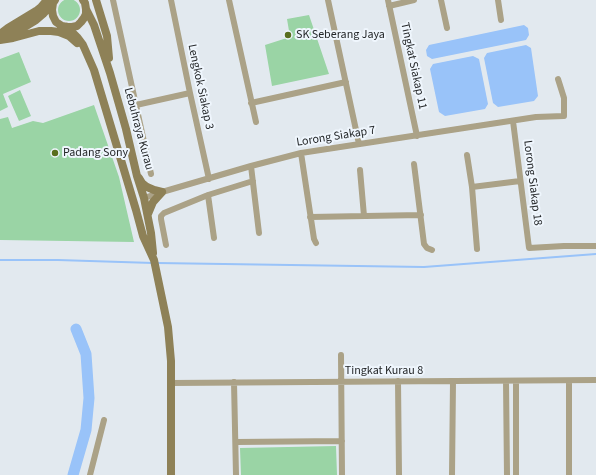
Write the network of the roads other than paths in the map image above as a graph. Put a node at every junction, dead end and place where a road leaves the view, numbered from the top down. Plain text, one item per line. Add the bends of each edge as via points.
1 (96, 0) edge
2 (113, 0) edge
3 (171, 0) edge
4 (229, 0) edge
5 (328, 0) edge
6 (414, 0) edge
7 (441, 0) edge
8 (498, 0) edge
9 (52, 1) edge
10 (85, 3) edge
11 (389, 3) edge
12 (501, 20) dead end
13 (64, 26) junction
14 (447, 28) dead end
15 (18, 31) junction
16 (0, 34) edge
17 (0, 39) edge
18 (91, 60) junction
19 (110, 73) junction
20 (558, 80) dead end
21 (346, 82) junction
22 (190, 94) junction
23 (251, 103) junction
24 (136, 105) junction
25 (513, 121) junction
26 (256, 122) dead end
27 (126, 129) junction
28 (113, 133) junction
29 (417, 136) junction
30 (359, 144) junction
31 (301, 153) junction
32 (467, 155) dead end
33 (121, 161) junction
34 (414, 164) dead end
35 (251, 166) junction
36 (360, 170) dead end
37 (151, 174) dead end
38 (137, 176) junction
39 (209, 179) junction
40 (253, 181) junction
41 (520, 181) junction
42 (472, 187) junction
43 (162, 192) junction
44 (208, 194) junction
45 (144, 198) junction
46 (148, 215) junction
47 (421, 215) junction
48 (364, 216) junction
49 (310, 217) junction
50 (259, 233) dead end
51 (214, 238) dead end
52 (316, 243) dead end
53 (166, 245) dead end
54 (596, 246) edge
55 (478, 249) dead end
56 (432, 250) dead end
57 (154, 260) junction
58 (341, 356) dead end
59 (596, 380) edge
60 (453, 381) junction
61 (506, 381) junction
62 (516, 381) junction
63 (569, 381) junction
64 (234, 382) junction
65 (341, 382) junction
66 (398, 382) junction
67 (171, 383) junction
68 (104, 420) dead end
69 (236, 442) junction
70 (342, 442) junction
71 (507, 474) edge
72 (516, 474) edge
73 (90, 475) edge
74 (171, 475) edge
75 (236, 475) edge
76 (342, 475) edge
77 (399, 475) edge
78 (452, 475) edge
79 (570, 475) edge

1 - 19 street via 107,36
2 - 24 street
3 - 22 street, Lengkok Siakap 3
4 - 23 street
5 - 21 street
6 - 11 street
7 - 14 street
8 - 12 street
9 - 13 street, Lebuhraya Kurau via 53,16 56,22
9 - 15 street via 44,14
9 - 16 street
10 - 13 street via 86,14 81,22 77,26
10 - 19 street, Lebuhraya Kurau
11 - 29 street, Tingkat Siakap 11
13 - 15 street
13 - 18 street, Lebuhraya Kurau via 84,44
15 - 17 street
17 - 18 street via 39,32 59,32 69,36
18 - 28 street, Lebuhraya Kurau
19 - 27 street, Lebuhraya Kurau
20 - 25 street, Lorong Siakap 7 via 564,98 564,116
21 - 23 street
21 - 30 street
22 - 24 street
22 - 39 street, Lengkok Siakap 3
23 - 26 street
24 - 37 street
25 - 29 street, Lorong Siakap 7
25 - 41 street, Lorong Siakap 18
27 - 28 street via 125,135 120,138
27 - 38 street, Lebuhraya Kurau
28 - 33 street, Lebuhraya Kurau
29 - 30 street, Lorong Siakap 7
30 - 31 street, Lorong Siakap 7
31 - 35 street, Lorong Siakap 7
31 - 49 street
32 - 42 street
33 - 45 street via 132,174 137,194
33 - 57 street, Lebuhraya Kurau via 143,236
34 - 47 street
35 - 39 street, Lorong Siakap 7
35 - 40 street
36 - 48 street
38 - 43 street via 147,187
38 - 45 street, Lebuhraya Kurau
39 - 43 street, Lorong Siakap 7
40 - 44 street
40 - 50 street
41 - 42 street
41 - 54 street, Lorong Siakap 18 via 529,248
42 - 55 street
43 - 45 street, Lorong Siakap 7
43 - 46 street via 152,202
44 - 51 street
44 - 53 street via 161,216
45 - 46 street, Lebuhraya Kurau
46 - 57 street, Lebuhraya Kurau
47 - 48 street
47 - 56 street via 424,244
48 - 49 street
49 - 52 street
57 - 67 street, Lebuhraya Kurau via 168,327
58 - 65 street
59 - 63 street, Tingkat Kurau 8
60 - 61 street, Tingkat Kurau 8
60 - 66 street, Tingkat Kurau 8
60 - 78 street
61 - 62 street, Tingkat Kurau 8
61 - 71 street
62 - 63 street, Tingkat Kurau 8
62 - 72 street
63 - 79 street
64 - 65 street, Tingkat Kurau 8
64 - 67 street, Tingkat Kurau 8
64 - 69 street
65 - 66 street, Tingkat Kurau 8
65 - 70 street
66 - 77 street
67 - 74 street, Lebuhraya Kurau
68 - 73 street
69 - 70 street
69 - 75 street
70 - 76 street

